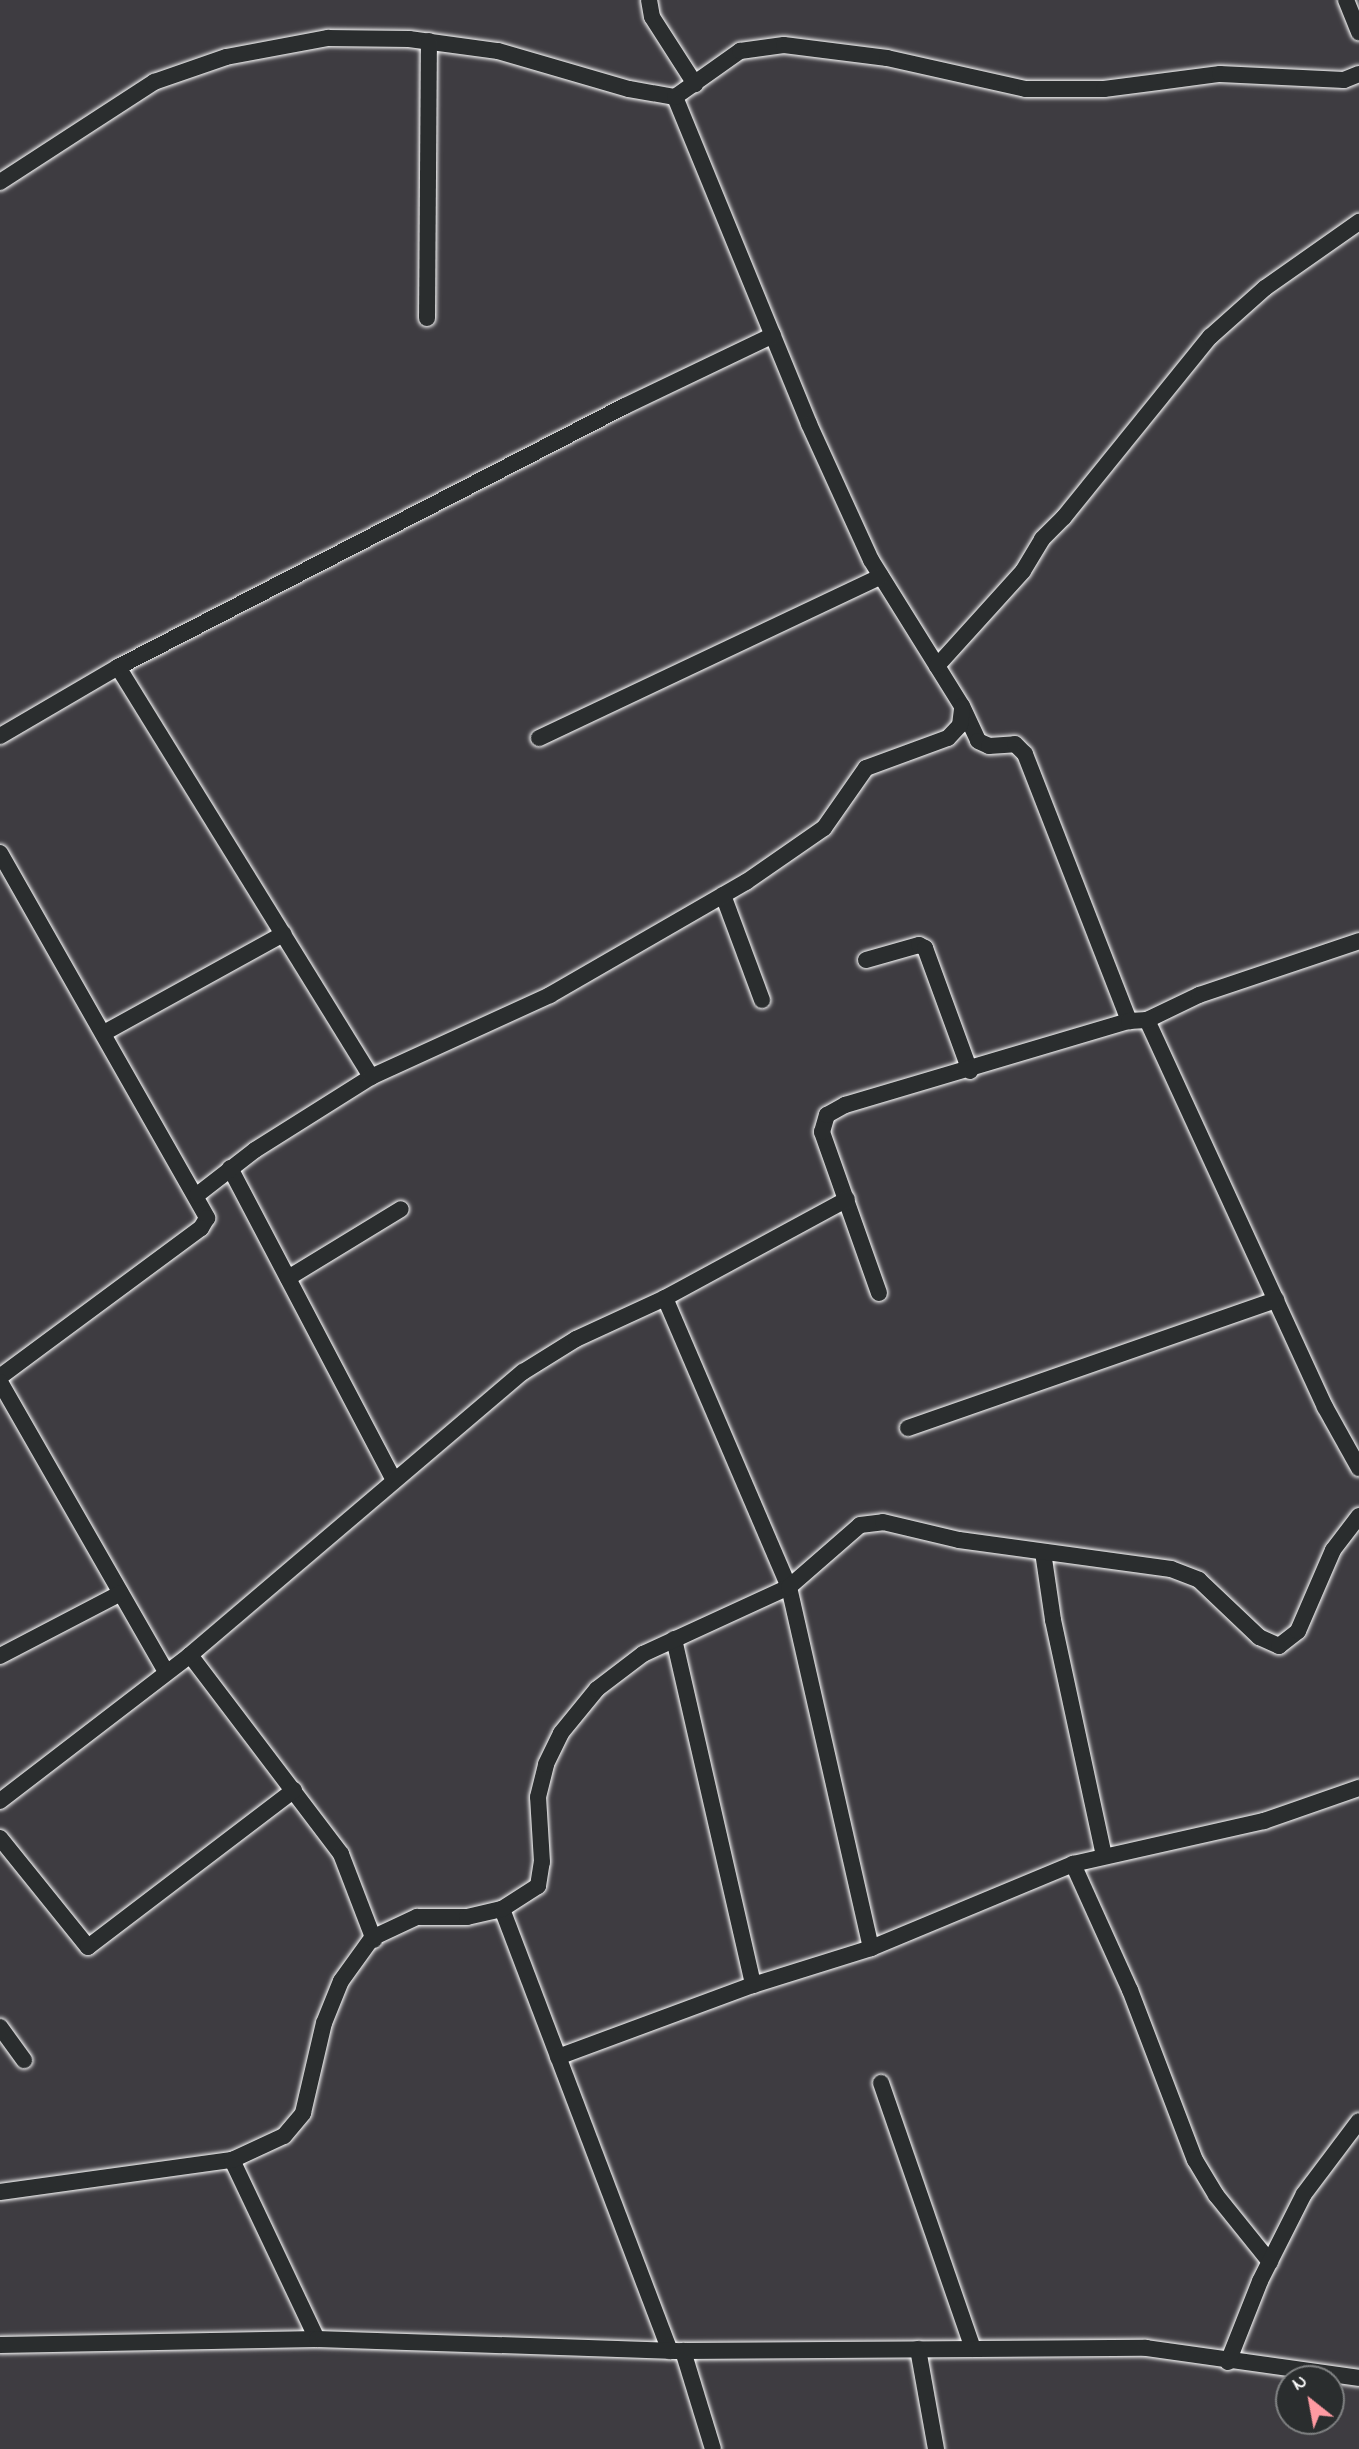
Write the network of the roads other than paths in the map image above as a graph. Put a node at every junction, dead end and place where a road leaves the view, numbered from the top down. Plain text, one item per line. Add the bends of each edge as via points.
1 (649, 0) edge
2 (1346, 0) edge
3 (1359, 33) edge
4 (429, 41) junction
5 (1359, 74) edge
6 (695, 84) junction
7 (675, 97) junction
8 (0, 182) edge
9 (1359, 222) edge
10 (427, 318) dead end
11 (773, 335) junction
12 (881, 576) junction
13 (937, 666) junction
14 (118, 667) junction
15 (962, 706) junction
16 (0, 736) edge
17 (539, 738) dead end
18 (0, 853) edge
19 (723, 895) junction
20 (283, 934) junction
21 (1359, 941) edge
22 (866, 960) dead end
23 (762, 1000) dead end
24 (1147, 1020) junction
25 (1129, 1021) junction
26 (104, 1033) junction
27 (970, 1071) junction
28 (371, 1077) junction
29 (230, 1168) junction
30 (197, 1195) junction
31 (847, 1199) junction
32 (401, 1209) dead end
33 (288, 1278) junction
34 (879, 1293) dead end
35 (665, 1298) junction
36 (1276, 1300) junction
37 (0, 1379) edge
38 (908, 1428) dead end
39 (1359, 1468) edge
40 (393, 1479) junction
41 (1359, 1516) edge
42 (1044, 1552) junction
43 (789, 1587) junction
44 (121, 1593) junction
45 (674, 1639) junction
46 (190, 1655) junction
47 (0, 1656) edge
48 (166, 1672) junction
49 (1359, 1787) edge
50 (294, 1790) junction
51 (0, 1801) edge
52 (0, 1838) edge
53 (1104, 1856) junction
54 (1073, 1864) junction
55 (502, 1909) junction
56 (374, 1940) junction
57 (871, 1948) junction
58 (753, 1985) junction
59 (0, 2027) edge
60 (558, 2057) junction
61 (24, 2060) dead end
62 (881, 2083) dead end
63 (1359, 2120) edge
64 (232, 2160) junction
65 (0, 2192) edge
66 (1270, 2262) junction
67 (317, 2339) junction
68 (0, 2344) edge
69 (973, 2349) junction
70 (918, 2350) junction
71 (677, 2351) junction
72 (1228, 2362) junction
73 (1359, 2378) edge
74 (713, 2449) edge
75 (936, 2449) edge

1 - 6 street via 652,17
2 - 3 street
4 - 7 street via 498,51 629,89
4 - 8 street via 328,38 268,47 187,69 131,92
4 - 10 street
5 - 6 street via 1344,80 1220,74 1104,89 1026,89 887,58 783,45 740,51
6 - 7 street
7 - 11 street
9 - 13 street via 1265,288 1210,337 1065,517 1042,538 1023,571
11 - 12 street
11 - 14 street via 625,406
12 - 13 street
12 - 17 street
13 - 15 street
14 - 16 street
14 - 20 street
15 - 19 street via 960,725 948,738 866,768 824,828
15 - 25 street via 981,744 1015,744 1025,754
18 - 26 street
19 - 23 street
19 - 28 street via 550,995
20 - 26 street
20 - 28 street
21 - 24 street via 1199,995
22 - 27 street via 904,948 925,948
24 - 25 street
24 - 36 street
25 - 27 street
26 - 30 street
27 - 31 street via 845,1105 827,1115 822,1132
28 - 29 street
29 - 30 street
29 - 33 street
30 - 37 street via 207,1215 204,1224
31 - 34 street
31 - 35 street
32 - 33 street
33 - 40 street
35 - 40 street via 546,1356
35 - 43 street
36 - 38 street
36 - 39 street
37 - 44 street
40 - 46 street
41 - 42 street via 1333,1550 1298,1631 1279,1646 1265,1642 1213,1591 1187,1574
42 - 43 street via 874,1521 860,1525
42 - 53 street via 1053,1620
43 - 45 street
43 - 57 street
44 - 47 street
44 - 48 street
45 - 55 street via 612,1675 561,1733 546,1764 538,1797 542,1862 538,1886
45 - 58 street
46 - 48 street
46 - 50 street
48 - 51 street
49 - 53 street via 1264,1821
50 - 52 street via 88,1947
50 - 56 street via 346,1863
53 - 54 street
54 - 57 street
54 - 66 street via 1130,1990 1195,2160 1216,2195
55 - 56 street via 467,1917 417,1917
55 - 60 street
56 - 64 street via 341,1981 296,2125 265,2148
57 - 58 street
58 - 60 street
59 - 61 street
60 - 71 street
62 - 69 street
63 - 66 street via 1304,2194
64 - 65 street
64 - 67 street
66 - 72 street
67 - 68 street
67 - 71 street
69 - 70 street
69 - 72 street via 1146,2348
70 - 71 street
70 - 75 street
71 - 74 street
72 - 73 street

